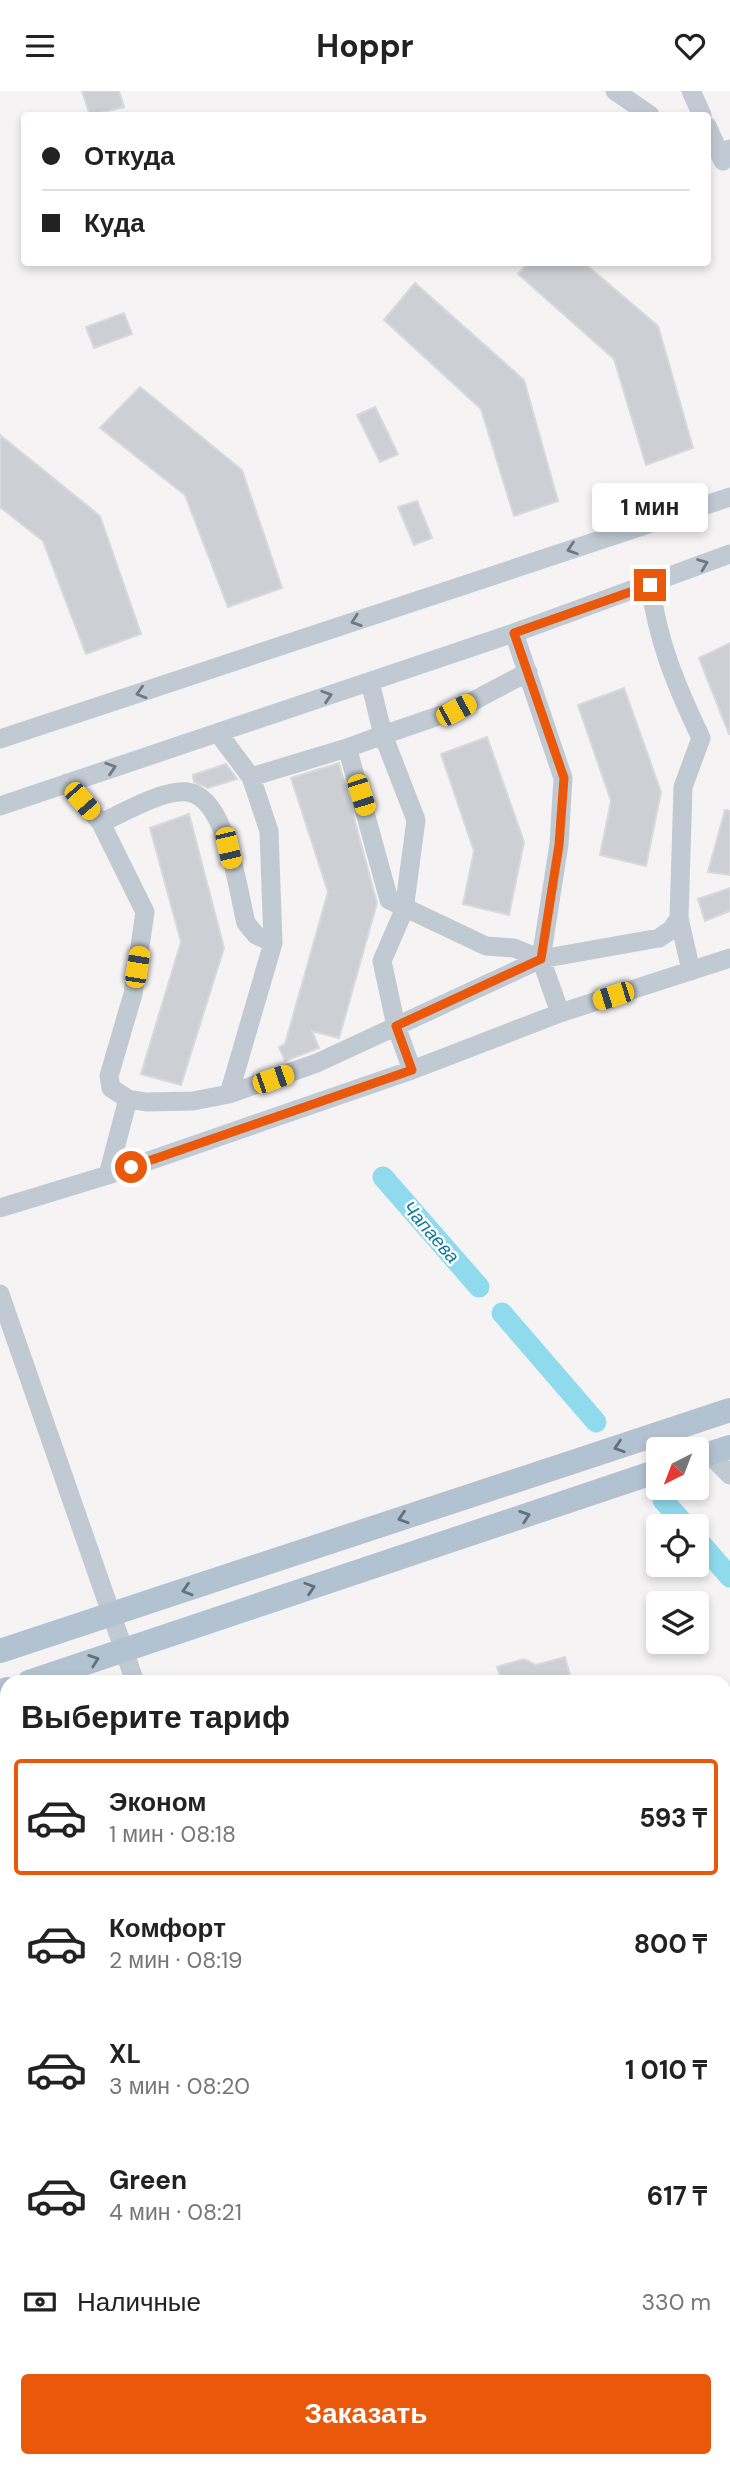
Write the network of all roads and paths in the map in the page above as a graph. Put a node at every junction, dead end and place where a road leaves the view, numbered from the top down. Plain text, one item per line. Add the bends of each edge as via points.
1 (615, 91) edge
2 (691, 91) edge
3 (646, 112) edge
4 (701, 112) edge
5 (711, 134) edge
6 (722, 157) edge
7 (730, 497) edge
8 (730, 554) edge
9 (650, 585) junction
10 (514, 633) junction
11 (528, 672) junction
12 (370, 682) junction
13 (218, 733) junction
14 (383, 735) junction
15 (0, 739) edge
16 (350, 747) junction
17 (251, 777) junction
18 (67, 783) junction
19 (0, 806) edge
20 (101, 823) junction
21 (404, 909) junction
22 (679, 918) junction
23 (273, 943) junction
24 (730, 958) edge
25 (541, 959) junction
26 (691, 971) junction
27 (560, 1013) junction
28 (396, 1026) junction
29 (412, 1070) junction
30 (229, 1094) junction
31 (128, 1099) junction
32 (108, 1175) junction
33 (0, 1208) edge
34 (0, 1294) edge
35 (730, 1410) edge
36 (712, 1453) edge
37 (646, 1475) edge
38 (730, 1475) edge
39 (110, 1613) junction
40 (124, 1650) junction
41 (0, 1651) edge
42 (50, 1675) edge
43 (133, 1675) edge

1 - 3 street
2 - 4 street
5 - 6 street
7 -> 15 street
9 -> 8 street
9 - 10 street
9 - 22 street via 670,672 701,738 682,787
10 - 11 street
10 - 12 street
11 - 14 street via 456,710
11 - 25 street via 564,778
13 -> 12 street
12 - 14 street
13 - 17 street
18 -> 13 street
14 - 16 street
14 - 21 street via 416,820
16 - 17 street
16 - 21 street via 389,900
17 - 23 street via 269,831
18 - 19 street
18 - 20 street
20 - 23 street via 160,797 188,792 204,799 222,823 246,923 256,935
20 - 31 street via 145,912 133,994 109,1076 111,1088
21 - 25 street via 486,946 514,948
21 - 28 street via 382,961
22 - 25 street via 659,938
22 - 26 street
23 - 30 street
24 - 26 street
25 - 27 street
25 - 28 street
26 - 27 street
27 - 29 street
28 - 29 street
28 - 30 street via 317,1063
29 - 32 street
30 - 31 street via 193,1101
31 - 32 street
32 - 33 street
34 - 39 street
35 -> 39 main road
36 - 38 street
40 -> 37 main road
39 - 40 street
39 - 41 main road
42 -> 40 main road
40 - 43 street

